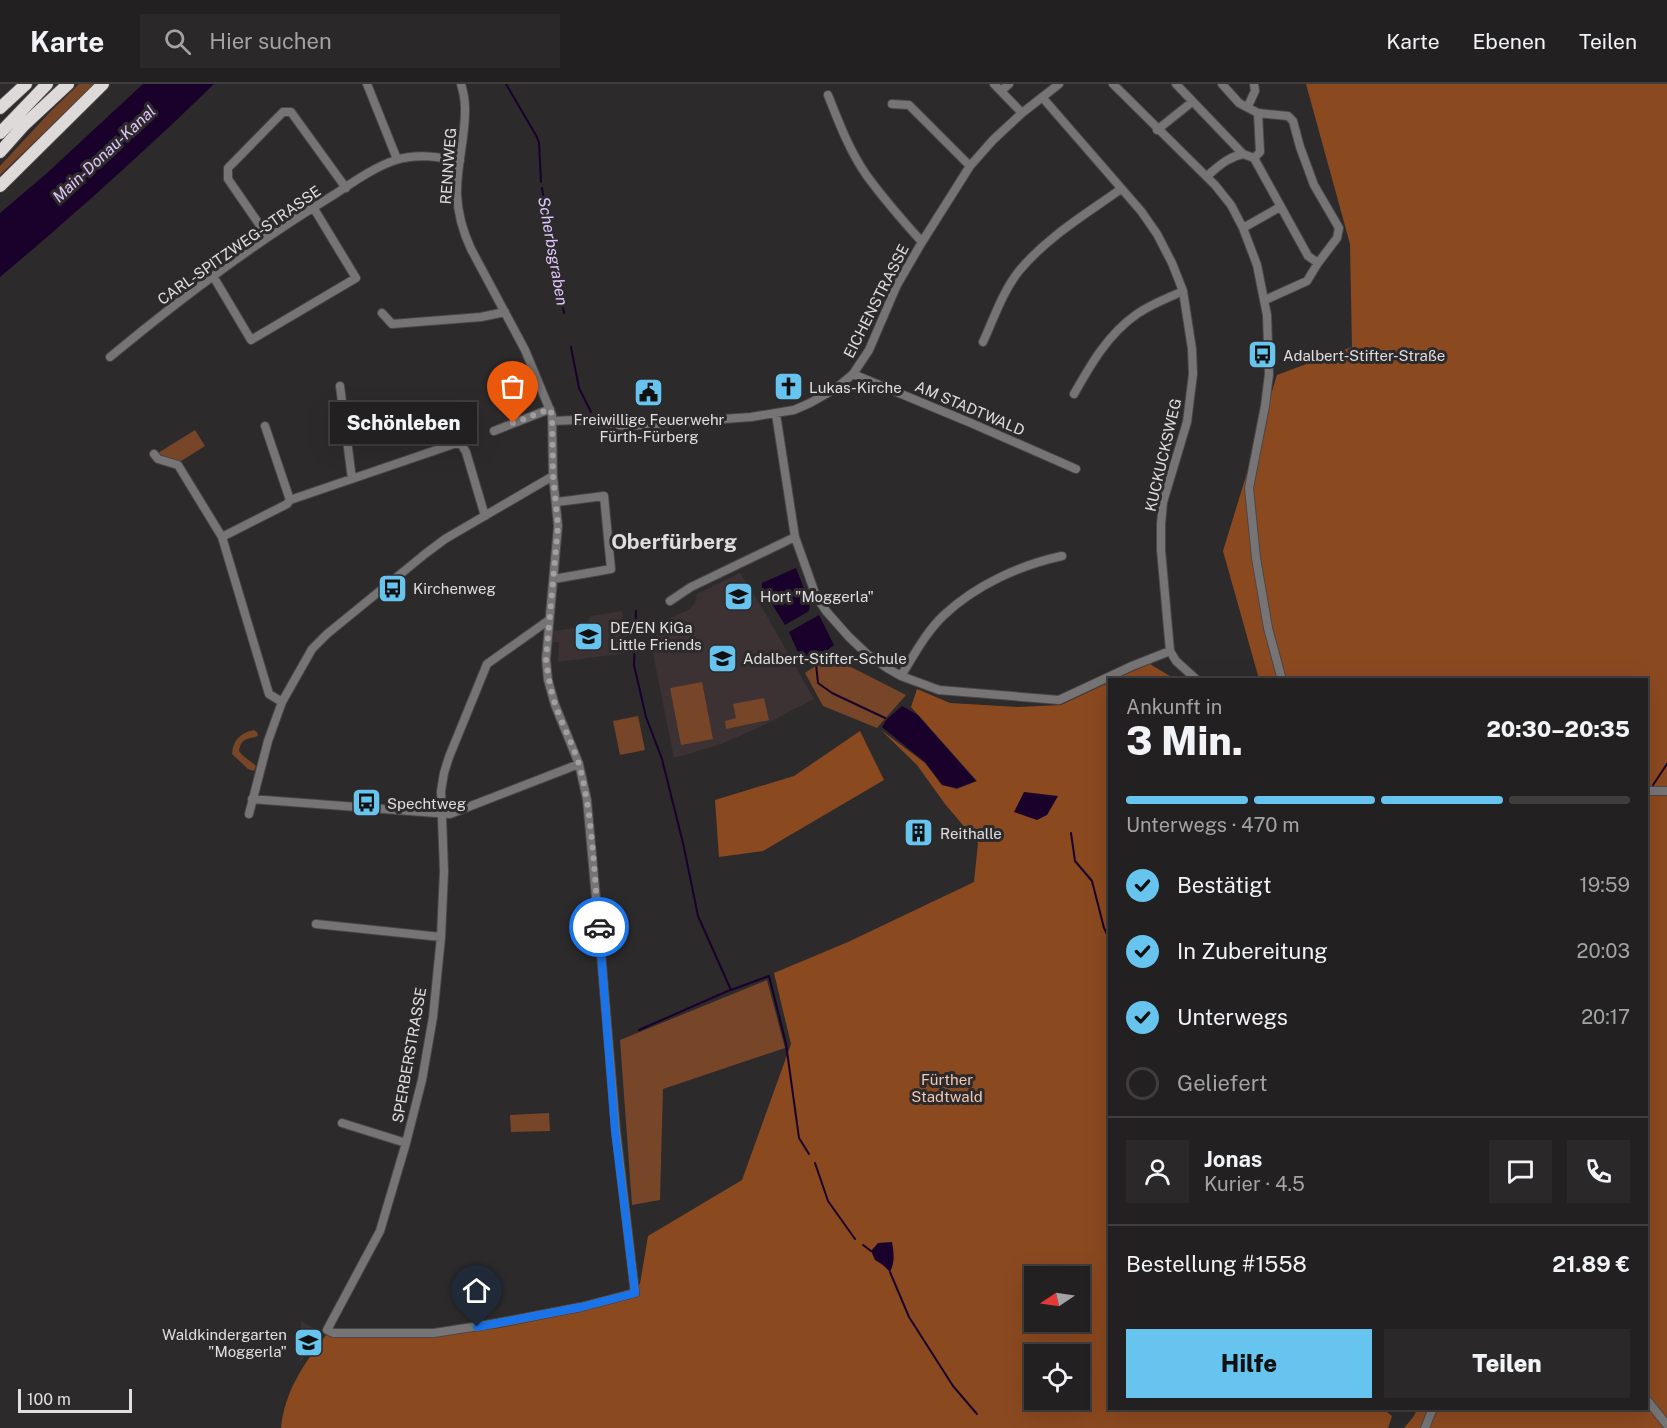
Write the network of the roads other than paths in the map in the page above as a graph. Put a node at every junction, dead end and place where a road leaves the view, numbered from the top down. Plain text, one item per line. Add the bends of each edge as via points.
1 (26, 84) edge
2 (47, 84) edge
3 (68, 84) edge
4 (103, 84) edge
5 (367, 84) edge
6 (461, 84) edge
7 (994, 84) edge
8 (1009, 84) edge
9 (1059, 84) edge
10 (1113, 84) edge
11 (1176, 84) edge
12 (1222, 84) edge
13 (1254, 84) edge
14 (1001, 91) junction
15 (828, 95) dead end
16 (1042, 97) junction
17 (1192, 102) junction
18 (892, 104) dead end
19 (1248, 106) junction
20 (0, 108) edge
21 (1258, 112) junction
22 (1022, 113) junction
23 (21, 120) junction
24 (1157, 130) junction
25 (0, 133) edge
26 (0, 152) edge
27 (1243, 154) junction
28 (1254, 158) junction
29 (397, 159) junction
30 (460, 161) junction
31 (970, 166) junction
32 (1207, 176) junction
33 (0, 186) edge
34 (345, 188) junction
35 (1121, 189) junction
36 (313, 207) junction
37 (1280, 207) junction
38 (1243, 228) junction
39 (268, 237) junction
40 (922, 242) junction
41 (1318, 263) junction
42 (213, 276) junction
43 (1184, 291) junction
44 (1265, 300) junction
45 (505, 312) junction
46 (382, 313) dead end
47 (983, 342) dead end
48 (110, 357) dead end
49 (854, 374) junction
50 (340, 386) dead end
51 (1074, 394) dead end
52 (550, 409) junction
53 (776, 414) junction
54 (553, 420) junction
55 (265, 426) dead end
56 (495, 430) dead end
57 (154, 454) dead end
58 (1076, 469) dead end
59 (553, 476) junction
60 (352, 479) junction
61 (290, 500) junction
62 (557, 502) junction
63 (485, 516) junction
64 (222, 537) junction
65 (795, 537) junction
66 (1062, 556) dead end
67 (554, 579) junction
68 (670, 601) dead end
69 (549, 620) junction
70 (1170, 651) junction
71 (902, 676) junction
72 (1195, 678) edge
73 (1281, 678) edge
74 (282, 702) junction
75 (579, 764) junction
76 (1667, 791) edge
77 (1648, 792) edge
78 (252, 799) junction
79 (442, 813) junction
80 (249, 814) dead end
81 (316, 924) dead end
82 (441, 936) junction
83 (342, 1123) dead end
84 (406, 1143) junction
85 (327, 1330) joint
86 (1648, 1401) edge
87 (1432, 1410) edge
88 (1667, 1425) edge
89 (1425, 1428) edge

1 - 20 highway
2 - 23 highway
3 - 23 highway
4 - 33 highway
5 - 29 street
6 - 30 street, RENNWEG via 465,114
7 - 14 street
8 - 14 street
9 - 16 street, EICHENSTRASSE
10 - 24 street
11 - 17 street
12 - 19 street via 1239,103
13 - 19 street
14 - 22 street
15 - 40 street via 867,176
16 - 22 street, EICHENSTRASSE
16 - 35 street, KUCKUCKSWEG
17 - 24 street
17 - 27 street
18 - 31 street via 909,105
19 - 21 street
21 - 28 street via 1260,152
21 - 41 street via 1288,116 1293,121 1314,185 1339,228 1337,238
22 - 31 street, EICHENSTRASSE
23 - 25 highway
23 - 26 highway
24 - 32 street
27 - 28 street
27 - 32 street via 1224,161
28 - 37 street
29 - 30 street, CARL-SPITZWEG-STRASSE via 422,156
29 - 34 street, CARL-SPITZWEG-STRASSE
30 - 45 street, RENNWEG via 457,193 464,234
31 - 40 street, EICHENSTRASSE
32 - 38 street
34 - 36 street, CARL-SPITZWEG-STRASSE
34 - 39 street via 291,112 283,112 228,168 228,179
35 - 43 street, KUCKUCKSWEG via 1157,234
35 - 47 street via 1043,245 1024,266 1000,304
36 - 39 street, CARL-SPITZWEG-STRASSE
36 - 42 street via 356,278 251,340
37 - 38 street
37 - 41 street via 1308,256
38 - 44 street
39 - 42 street, CARL-SPITZWEG-STRASSE
40 - 49 street, EICHENSTRASSE
41 - 44 street via 1307,281
42 - 48 street, CARL-SPITZWEG-STRASSE
43 - 51 street via 1138,313 1116,332 1095,357
43 - 70 street, KUCKUCKSWEG via 1192,349 1191,395 1163,502 1161,524
44 - 73 street via 1269,374 1249,488 1256,558
45 - 46 street via 392,324
45 - 52 street, RENNWEG
49 - 53 street, EICHENSTRASSE via 810,404
49 - 58 street, AM STADTWALD
50 - 60 street
52 - 54 street, RENNWEG
52 - 56 street
53 - 54 street, EICHENSTRASSE via 627,426
53 - 65 street
54 - 59 street, RENNWEG
55 - 61 street
57 - 64 street via 178,465
59 - 62 street, RENNWEG
59 - 63 street
60 - 61 street
60 - 63 street via 448,445 461,444
61 - 64 street
62 - 67 street, RENNWEG
62 - 67 street via 604,496 611,569
63 - 74 street via 424,554 327,634 312,649
64 - 74 street via 269,694
65 - 68 street
65 - 71 street via 816,596 826,611 867,654
66 - 71 street via 1024,566 962,600 926,636
67 - 69 street, RENNWEG
69 - 75 street, RENNWEG via 548,680
69 - 79 street, SPERBERSTRASSE via 487,664 444,773
70 - 71 street via 1059,700 939,690
70 - 72 street
74 - 78 street
75 - 79 street via 459,812
75 - 85 street, RENNWEG via 586,801 615,1131 635,1293 581,1307 434,1333
76 - 77 street
78 - 79 street
78 - 80 street
79 - 82 street, SPERBERSTRASSE
81 - 82 street
82 - 84 street, SPERBERSTRASSE via 433,1017
83 - 84 street, SPERBERSTRASSE
84 - 85 street, SPERBERSTRASSE via 380,1231
86 - 88 street
87 - 89 street

